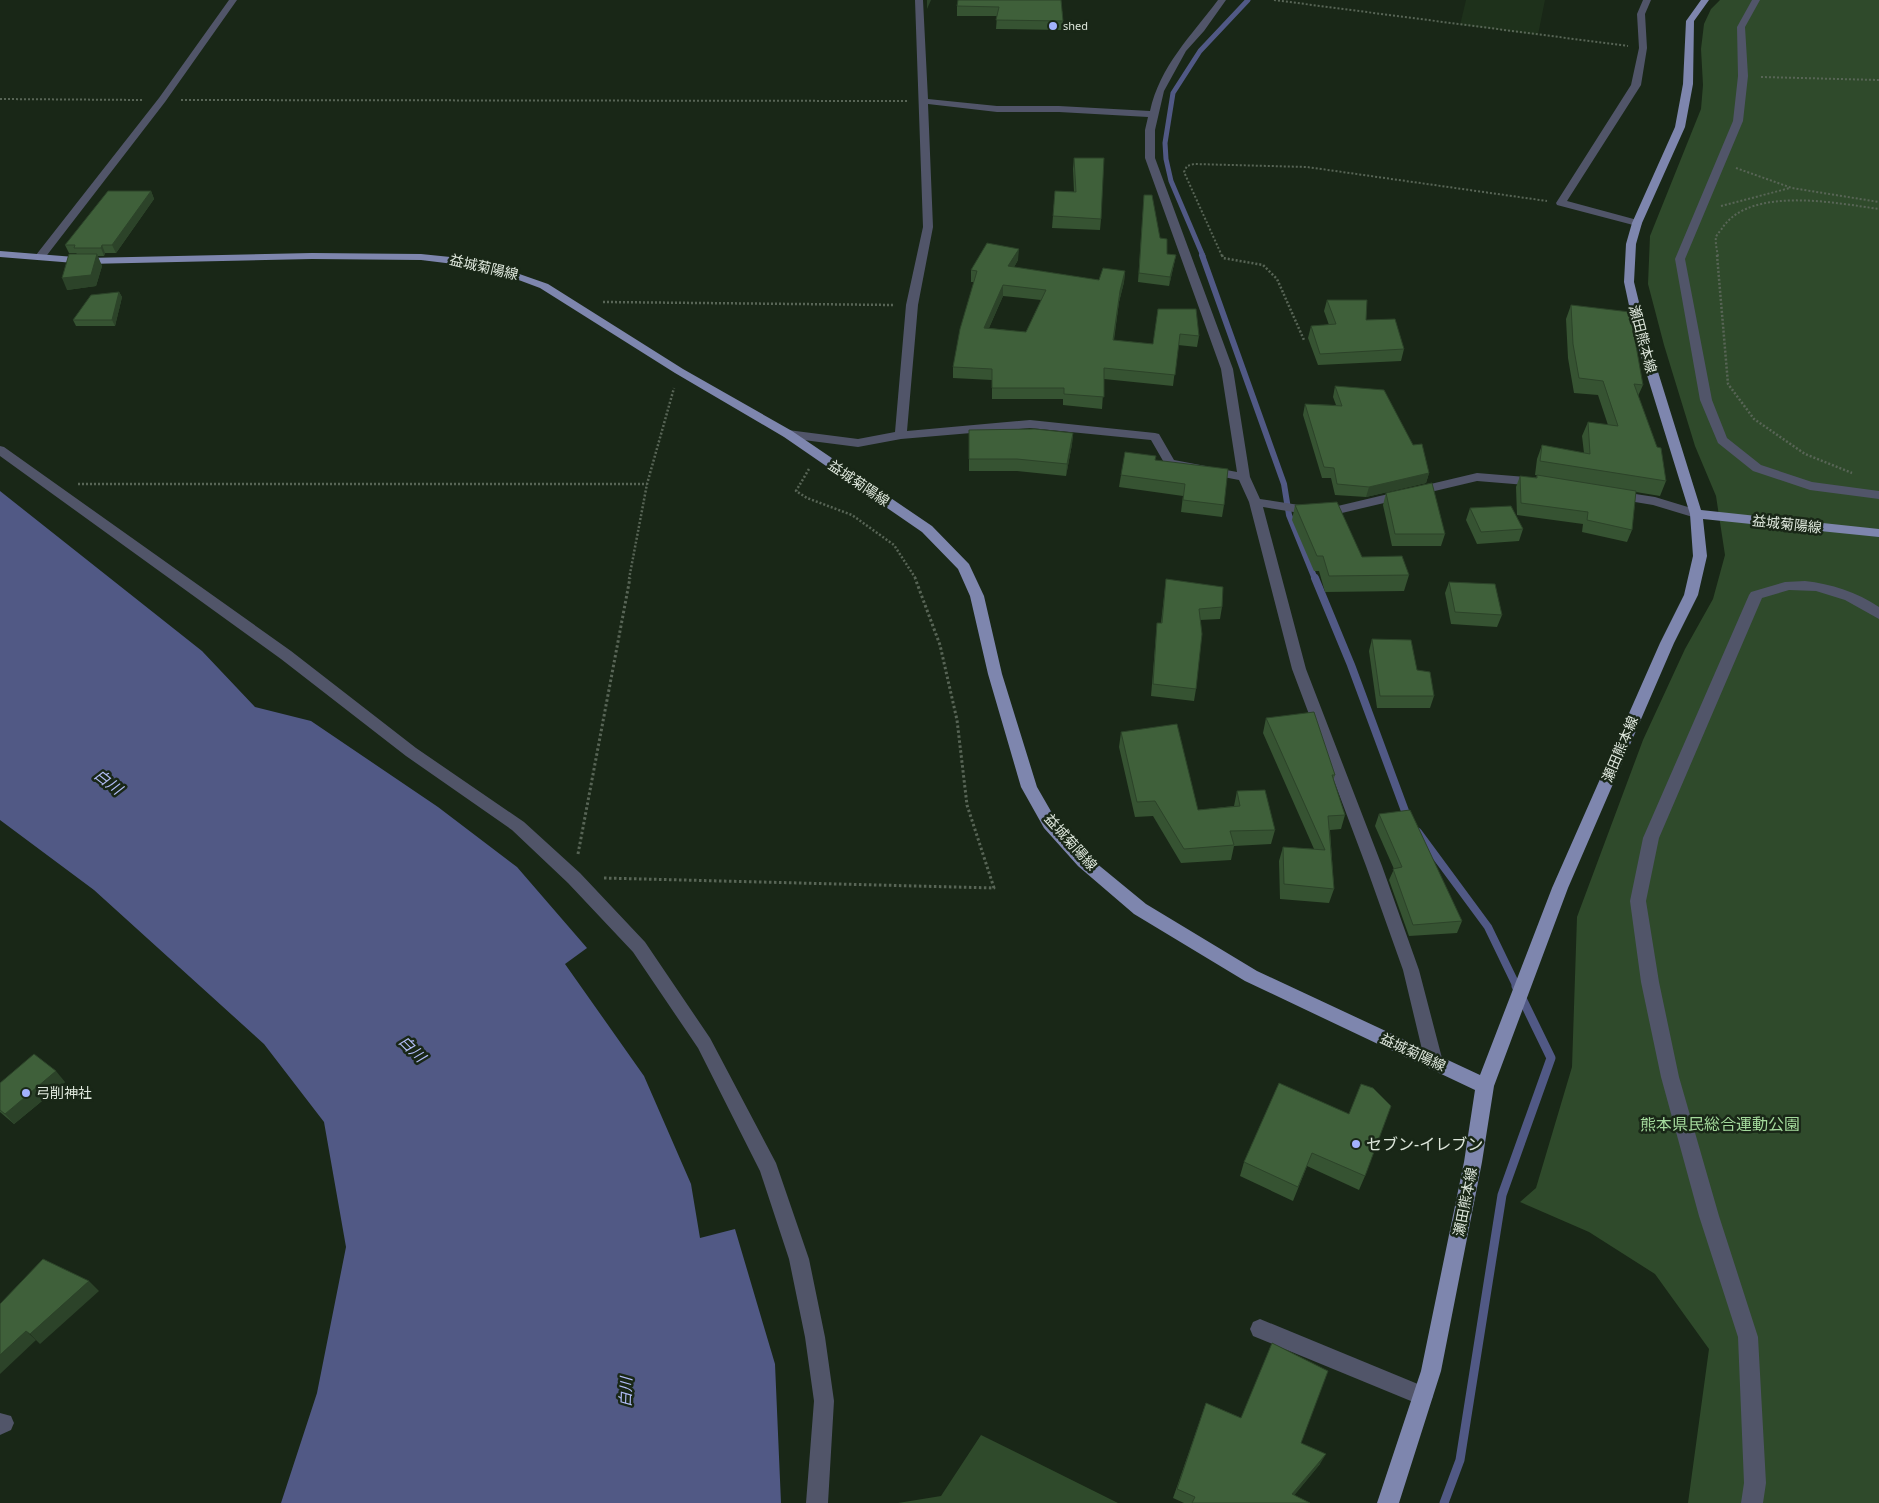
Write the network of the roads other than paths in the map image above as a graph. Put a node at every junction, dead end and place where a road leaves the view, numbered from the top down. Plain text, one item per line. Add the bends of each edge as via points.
1 (233, 0) edge
2 (919, 0) edge
3 (1222, 0) edge
4 (1647, 0) edge
5 (1705, 0) edge
6 (1756, 0) edge
7 (923, 101) junction
8 (1154, 114) junction
9 (1637, 223) junction
10 (0, 254) edge
11 (40, 257) junction
12 (788, 434) junction
13 (901, 435) junction
14 (0, 450) edge
15 (1244, 477) junction
16 (1548, 483) edge
17 (1606, 493) edge
18 (1879, 495) edge
19 (1255, 502) junction
20 (1696, 514) junction
21 (1879, 533) edge
22 (1879, 614) edge
23 (1434, 1062) junction
24 (1485, 1086) junction
25 (1260, 1330) dead end
26 (1423, 1396) junction
27 (817, 1503) edge
28 (1388, 1503) edge
29 (1752, 1503) edge

1 - 11 street via 162,100
2 - 7 street
3 - 8 street via 1182,50 1159,91
4 - 9 street via 1641,14 1643,48 1636,85 1561,203
5 - 9 main road, 瀬田熊本線 via 1690,21 1688,84 1680,127
6 - 18 street via 1741,27 1743,76 1738,122 1680,259 1706,400 1722,440 1757,468 1810,486
7 - 8 street via 998,109
7 - 13 street via 928,227 912,305
8 - 15 street via 1150,130 1150,158 1226,369
9 - 20 main road, 瀬田熊本線 via 1631,244 1629,282 1643,343
10 - 11 main road, 益城菊陽線
11 - 12 main road, 益城菊陽線 via 86,261 300,255 429,256 463,260 520,275 572,302 679,371
12 - 13 street via 858,443
12 - 23 main road, 益城菊陽線 via 927,529 964,567 977,596 995,674 1029,787 1050,824 1084,862 1140,909 1251,976
13 - 15 street via 1030,424 1155,437 1170,463
14 - 27 street via 518,826 574,878 639,947 704,1043 769,1169 799,1259 824,1401
15 - 19 street
16 - 19 street via 1477,477 1325,512
17 - 20 street via 1655,501
19 - 23 street via 1299,669 1411,970
20 - 21 main road, 益城菊陽線
20 - 24 main road, 瀬田熊本線 via 1700,556 1691,595 1635,714 1560,888
22 - 29 street via 1867,604 1820,588 1793,585 1756,595 1651,838 1638,901 1650,982 1670,1077 1709,1216 1748,1337 1755,1483
23 - 24 main road, 益城菊陽線
24 - 26 main road, 瀬田熊本線
25 - 26 street
26 - 28 main road, 瀬田熊本線

